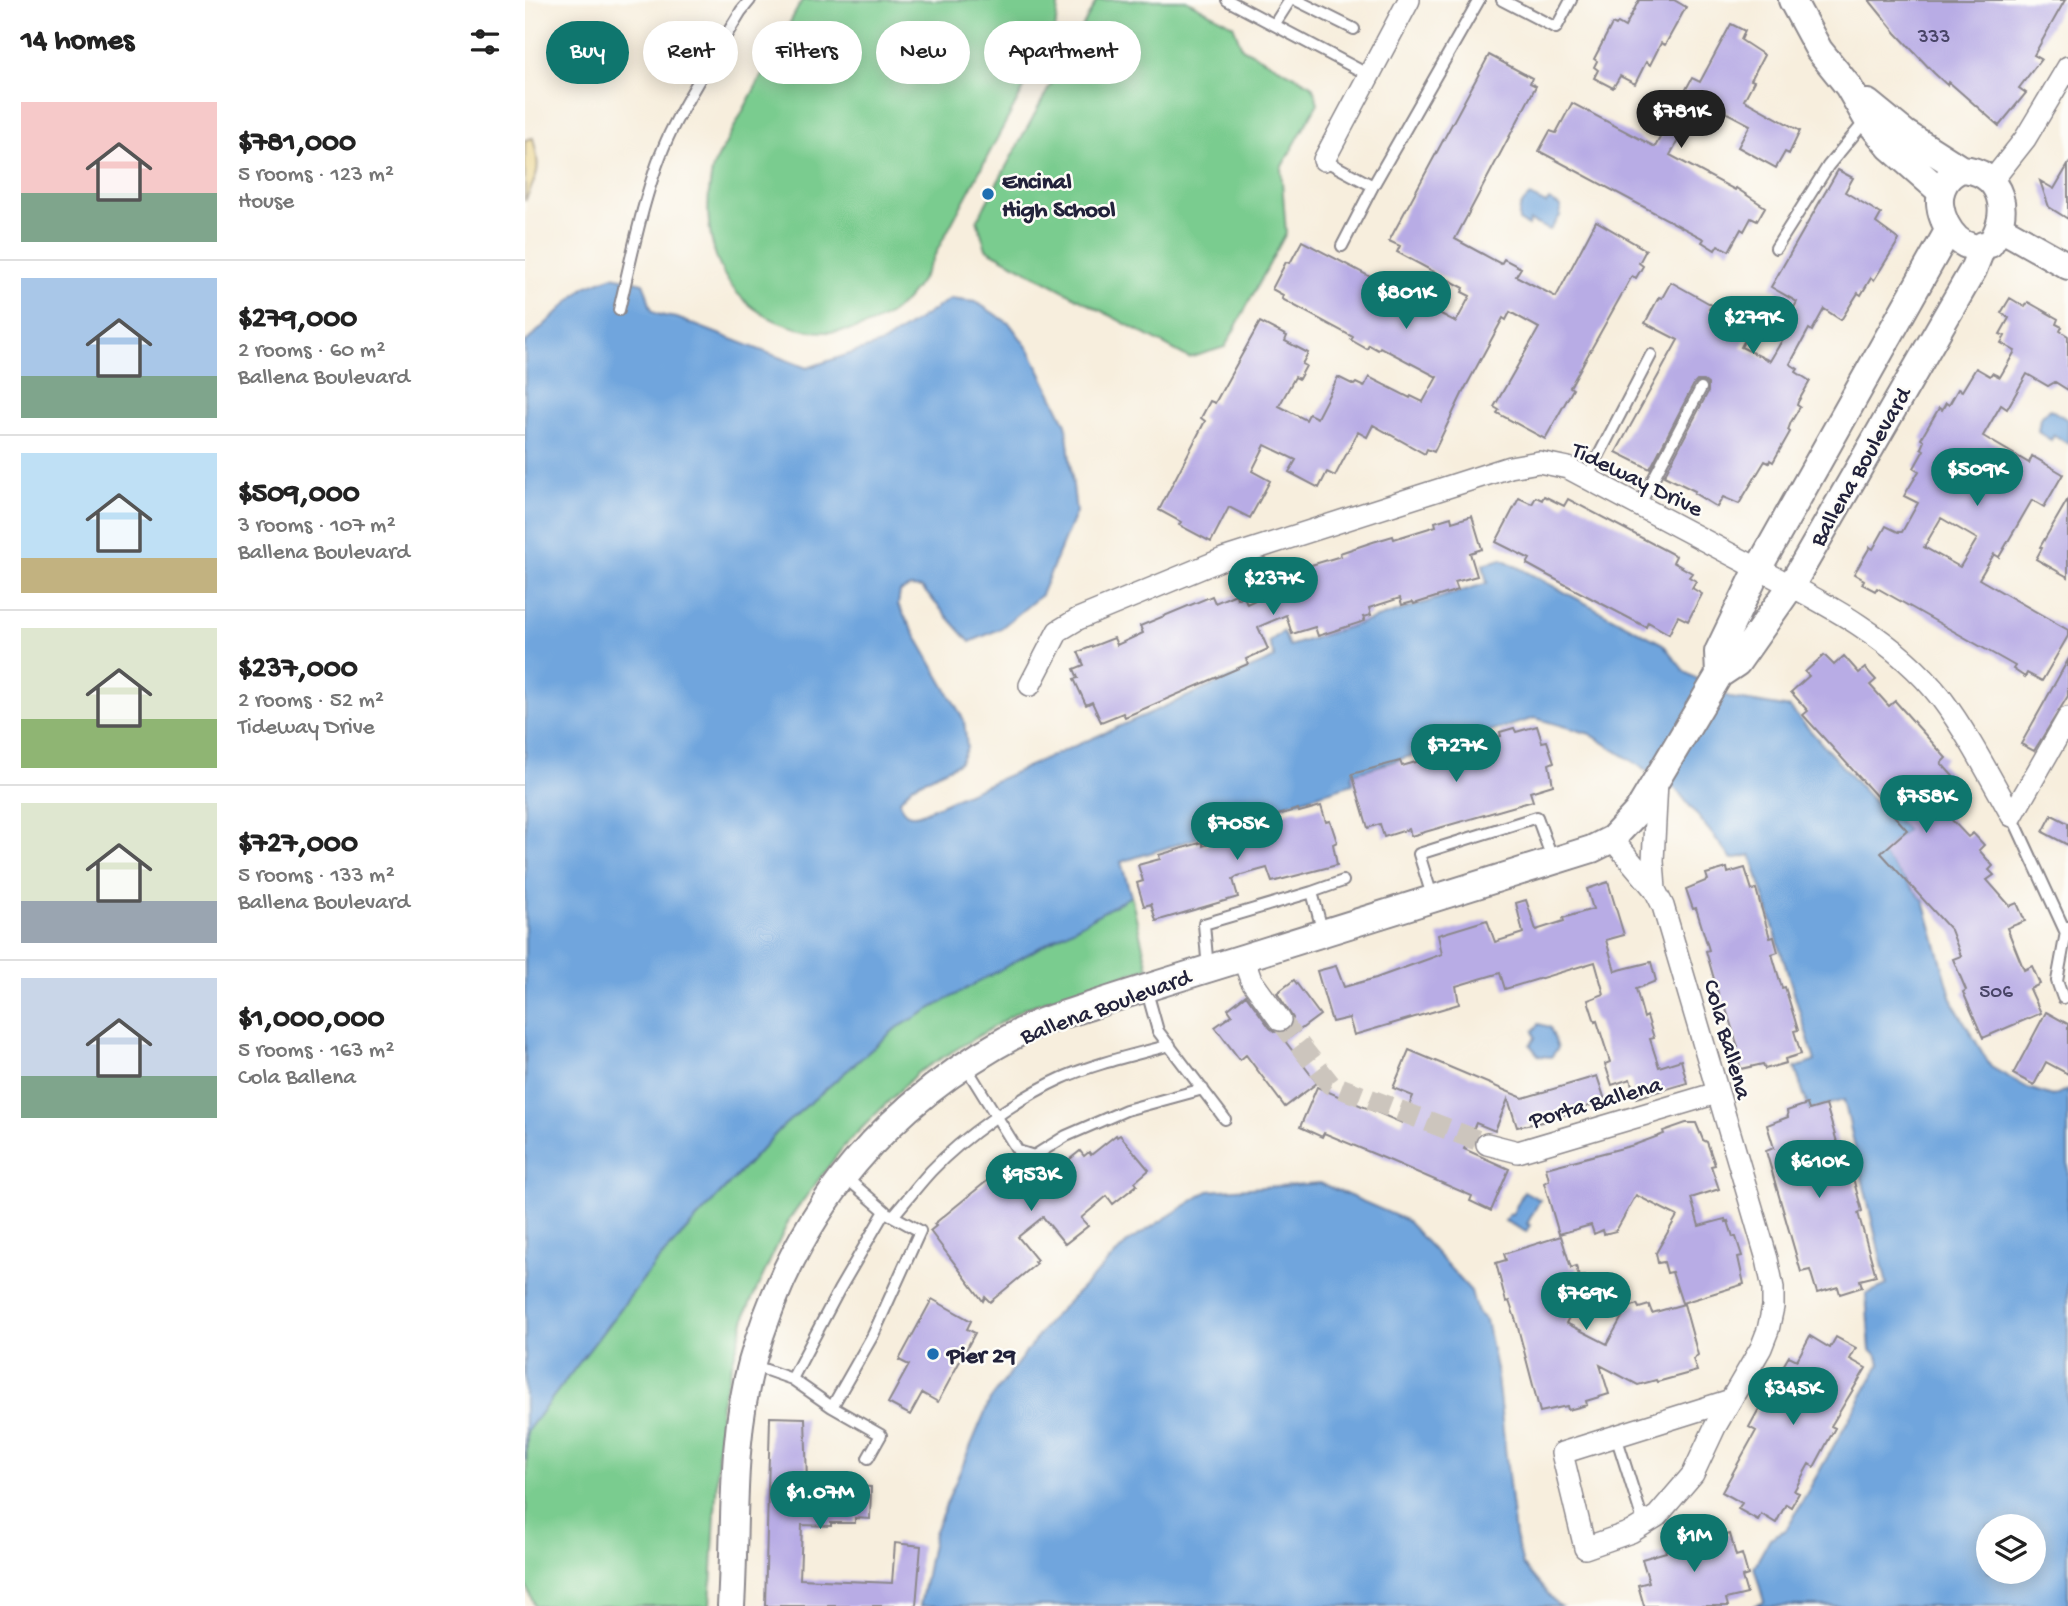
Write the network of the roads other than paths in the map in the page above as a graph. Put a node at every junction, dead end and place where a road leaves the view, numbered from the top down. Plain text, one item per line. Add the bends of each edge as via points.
1 (750, 0) edge
2 (1227, 0) edge
3 (1290, 0) edge
4 (1296, 0) edge
5 (1409, 0) edge
6 (1479, 0) edge
7 (1502, 0) edge
8 (1571, 0) edge
9 (1792, 0) edge
10 (1274, 25) junction
11 (1354, 29) dead end
12 (2068, 67) edge
13 (1369, 75) junction
14 (1848, 86) junction
15 (1867, 119) junction
16 (1324, 160) joint
17 (1961, 169) junction
18 (1991, 182) junction
19 (1373, 186) junction
20 (1940, 191) junction
21 (1948, 231) junction
22 (1991, 236) junction
23 (1342, 247) dead end
24 (1776, 248) dead end
25 (2068, 266) edge
26 (619, 310) dead end
27 (1651, 355) dead end
28 (1701, 388) dead end
29 (1587, 478) junction
30 (1639, 506) junction
31 (1758, 569) junction
32 (1791, 586) junction
33 (1719, 675) junction
34 (1030, 685) dead end
35 (2068, 718) edge
36 (1657, 781) junction
37 (2012, 816) junction
38 (1612, 839) junction
39 (1553, 862) junction
40 (1343, 881) dead end
41 (1655, 890) junction
42 (1312, 892) junction
43 (1433, 899) junction
44 (2066, 928) edge
45 (1323, 934) junction
46 (1243, 958) junction
47 (1208, 969) junction
48 (1146, 988) junction
49 (2063, 998) dead end
50 (1280, 1020) tunnel mouth
51 (1170, 1045) junction
52 (964, 1065) junction
53 (1203, 1089) junction
54 (1717, 1093) junction
55 (996, 1116) junction
56 (1225, 1119) dead end
57 (1487, 1144) tunnel mouth
58 (844, 1175) junction
59 (889, 1214) junction
60 (751, 1365) junction
61 (792, 1379) junction
62 (1731, 1400) junction
63 (832, 1407) junction
64 (1616, 1436) junction
65 (868, 1458) dead end
66 (1644, 1524) junction
67 (731, 1606) edge

1 - 26 lane via 669,135
2 - 10 lane
3 - 10 lane
4 - 11 lane
5 - 13 street
6 - 19 lane
7 - 8 lane via 1556,28
9 - 14 street via 1819,50
10 - 13 lane
12 - 18 street via 2025,139
13 - 16 street
14 - 15 street
14 - 17 street via 1906,134
15 - 20 street via 1889,147
15 - 24 lane via 1828,166
16 - 19 lane
17 - 18 street via 1972,169
17 - 20 street via 1950,175
18 - 22 street via 2002,205
19 - 23 lane
20 - 21 street
21 - 22 street via 1960,243 1975,247
21 - 31 street, Ballena Boulevard
22 - 25 street
22 - 32 street, Ballena Boulevard
27 - 29 lane
28 - 30 lane
29 - 30 street, Tideway Drive
29 - 34 street, Tideway Drive via 1539,462 1510,467 1223,559 1058,631
30 - 31 street, Tideway Drive
31 - 32 street, Tideway Drive
31 - 33 street, Ballena Boulevard via 1719,652
32 - 33 street, Ballena Boulevard via 1737,663
32 - 37 street, Tideway Drive via 1850,619 1894,651 1940,698
33 - 36 street, Ballena Boulevard
35 - 37 street
36 - 38 street, Ballena Boulevard
36 - 41 street, Cola Ballena
37 - 44 lane
38 - 39 street, Ballena Boulevard
38 - 41 street, Cola Ballena
39 - 43 street, Ballena Boulevard
39 - 43 lane via 1537,817 1419,855
40 - 42 lane
41 - 54 street, Cola Ballena
42 - 45 lane
42 - 47 lane via 1204,924
43 - 45 street, Ballena Boulevard
44 - 49 lane via 2057,981
45 - 46 street, Ballena Boulevard
46 - 47 street, Ballena Boulevard
46 - 50 street via 1251,980
47 - 48 street, Ballena Boulevard
48 - 51 lane via 1159,1031
48 - 52 street, Ballena Boulevard via 1035,1025
51 - 53 lane
51 - 55 lane via 1061,1078
52 - 55 lane
52 - 58 street, Ballena Boulevard via 902,1112
53 - 55 lane via 1126,1110 1066,1136 1034,1156 1018,1151
53 - 56 lane
54 - 57 street, Porta Ballena via 1518,1152
54 - 62 street, Cola Ballena via 1773,1288 1768,1330
55 - 59 lane
58 - 59 lane
58 - 60 street, Ballena Boulevard via 789,1265
59 - 61 lane via 839,1290
59 - 63 lane via 920,1231 873,1335
60 - 61 lane
60 - 67 street, Ballena Boulevard via 738,1443
61 - 63 lane
62 - 64 street, Cola Ballena
62 - 66 street, Cola Ballena via 1693,1474 1657,1516
63 - 65 lane via 881,1435
64 - 66 lane
64 - 66 street, Cola Ballena via 1562,1453 1585,1548

